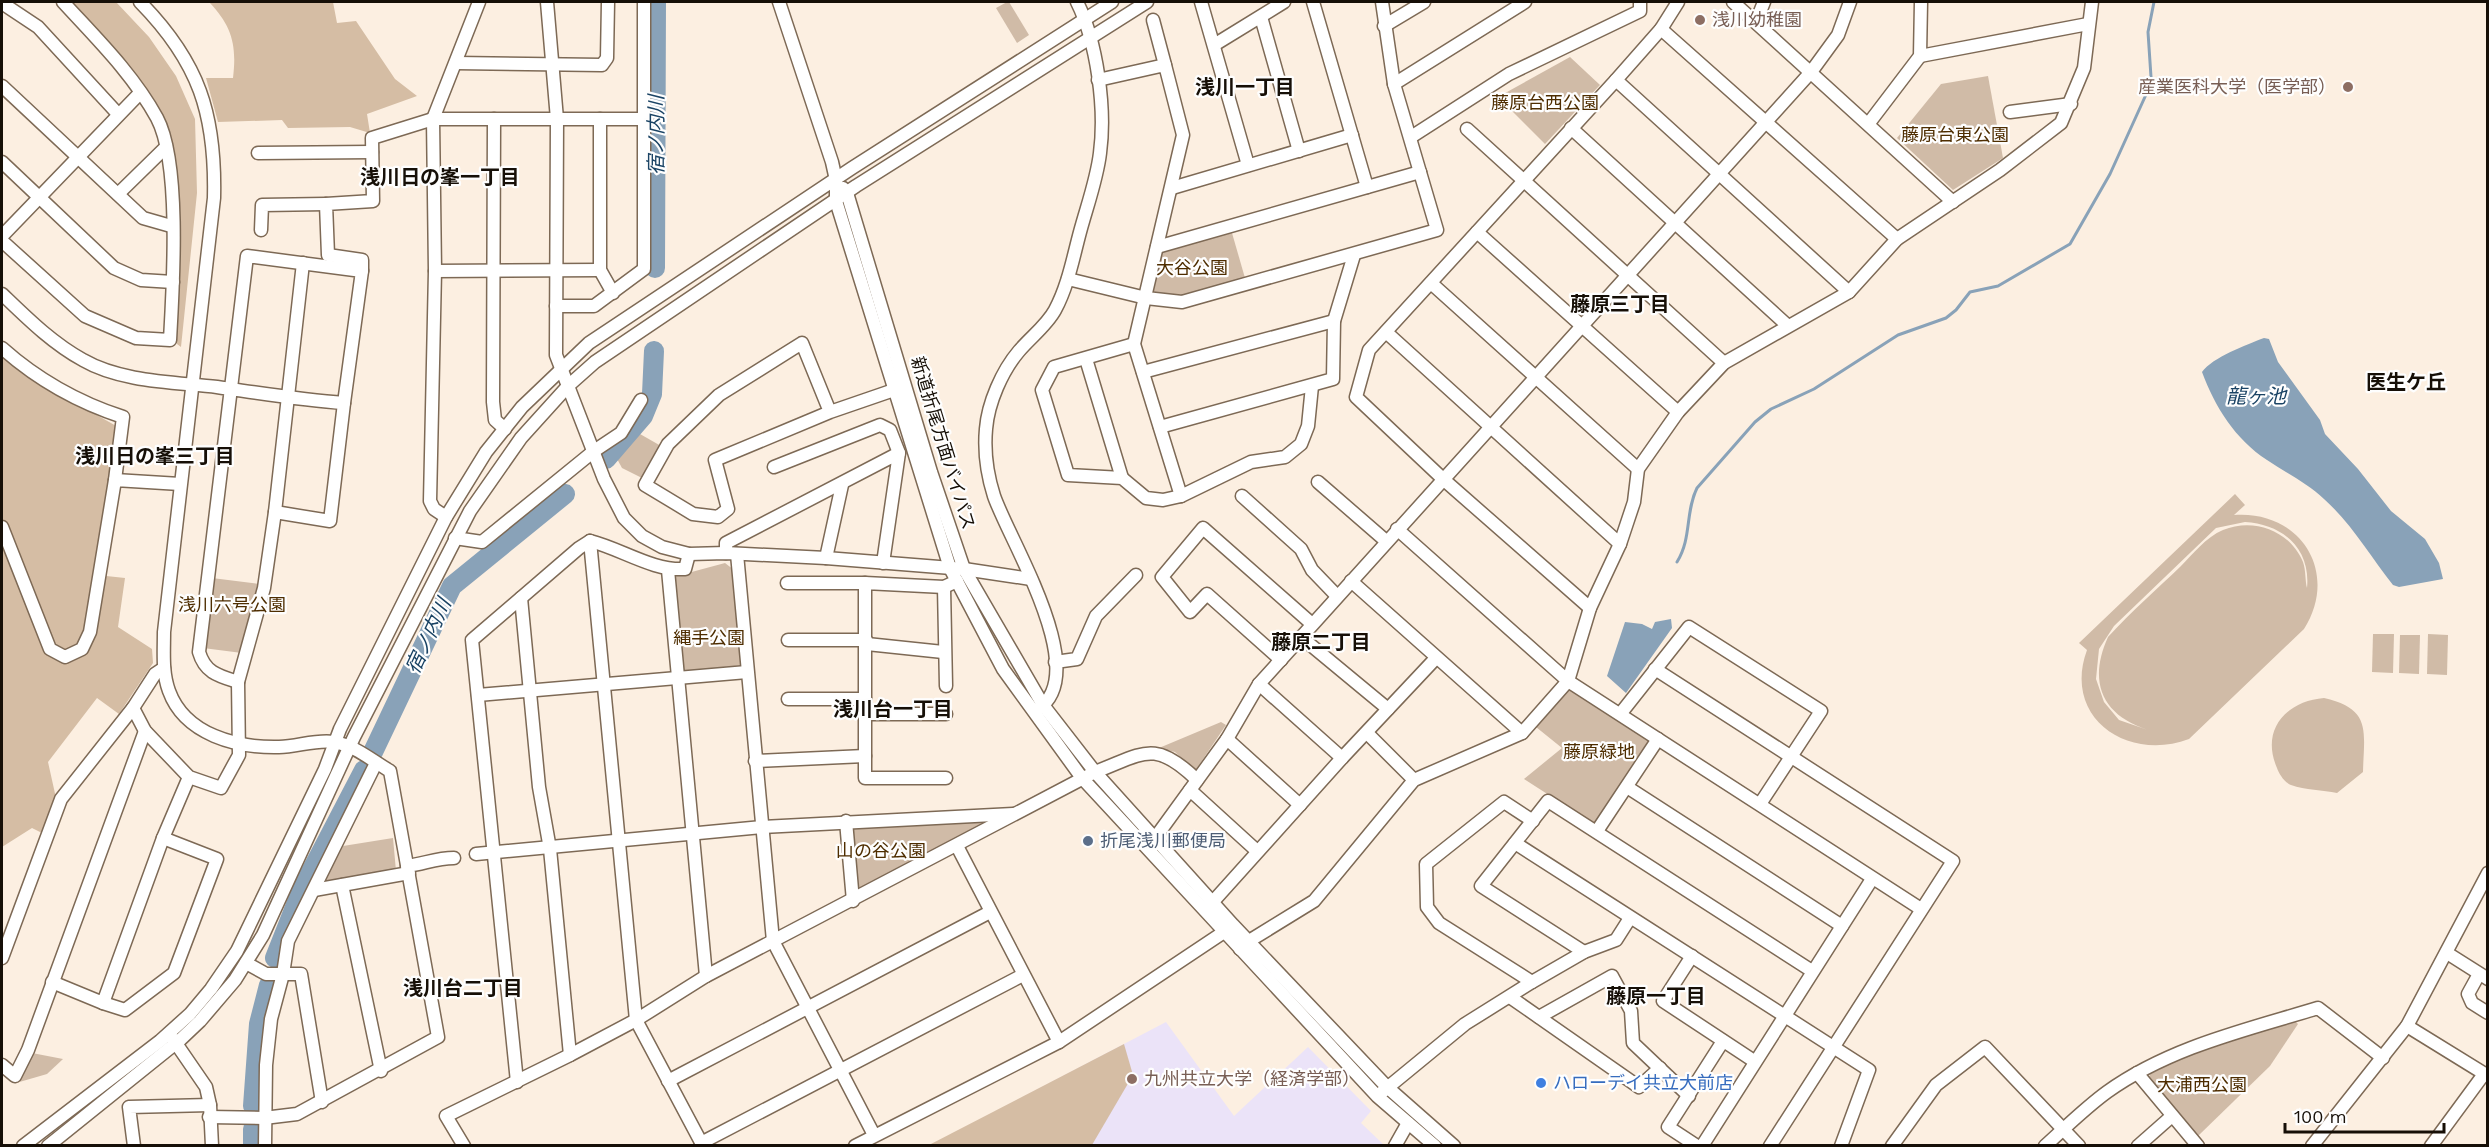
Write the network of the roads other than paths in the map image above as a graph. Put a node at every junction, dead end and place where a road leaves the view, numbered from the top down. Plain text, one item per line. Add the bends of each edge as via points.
1 (63, 2) edge
2 (479, 2) edge
3 (547, 2) edge
4 (608, 2) edge
5 (644, 2) edge
6 (779, 2) edge
7 (1077, 2) edge
8 (1112, 2) edge
9 (1147, 2) edge
10 (1201, 2) edge
11 (1284, 2) edge
12 (1313, 2) edge
13 (1382, 2) edge
14 (1424, 2) edge
15 (1526, 2) edge
16 (1640, 2) edge
17 (1678, 2) edge
18 (1733, 2) edge
19 (1764, 2) edge
20 (1853, 2) edge
21 (1921, 2) edge
22 (2092, 2) edge
23 (2, 3) edge
24 (143, 3) edge
25 (1261, 17) junction
26 (1083, 20) junction
27 (1153, 20) dead end
28 (1756, 22) junction
29 (2088, 24) junction
30 (1384, 27) junction
31 (1661, 29) junction
32 (1089, 39) junction
33 (1214, 45) junction
34 (1920, 56) junction
35 (456, 63) junction
36 (552, 64) junction
37 (1165, 65) junction
38 (1811, 72) junction
39 (1098, 80) junction
40 (1616, 80) junction
41 (1394, 84) junction
42 (2, 86) edge
43 (140, 93) junction
44 (2071, 104) junction
45 (2010, 112) dead end
46 (118, 114) junction
47 (433, 118) junction
48 (557, 118) junction
49 (646, 118) junction
50 (494, 119) junction
51 (600, 119) junction
52 (1869, 123) junction
53 (1765, 124) junction
54 (1571, 128) junction
55 (1467, 129) dead end
56 (1352, 135) junction
57 (1411, 137) junction
58 (166, 147) junction
59 (372, 152) junction
60 (1299, 152) junction
61 (258, 153) dead end
62 (78, 158) junction
63 (2, 162) edge
64 (1248, 165) junction
65 (1420, 172) junction
66 (1720, 173) junction
67 (1524, 179) junction
68 (836, 180) junction
69 (1366, 187) junction
70 (1172, 188) junction
71 (847, 193) junction
72 (118, 194) junction
73 (38, 197) junction
74 (836, 201) junction
75 (1953, 202) junction
76 (326, 204) junction
77 (1674, 224) junction
78 (171, 226) junction
79 (261, 230) dead end
80 (1477, 232) junction
81 (2, 236) edge
82 (1897, 239) junction
83 (2, 240) edge
84 (1156, 247) junction
85 (1354, 255) junction
86 (303, 263) junction
87 (600, 270) junction
88 (362, 271) junction
89 (435, 271) junction
90 (494, 271) junction
91 (556, 271) junction
92 (1628, 275) junction
93 (1068, 279) junction
94 (173, 282) junction
95 (1431, 283) junction
96 (613, 292) junction
97 (1849, 292) junction
98 (2, 294) edge
99 (1146, 298) junction
100 (556, 306) junction
101 (1334, 321) junction
102 (1788, 326) junction
103 (1581, 327) junction
104 (1386, 332) junction
105 (1134, 344) junction
106 (2, 348) edge
107 (1086, 359) junction
108 (1724, 363) junction
109 (561, 369) junction
110 (1143, 372) junction
111 (1536, 378) junction
112 (192, 384) junction
113 (568, 386) junction
114 (1312, 386) junction
115 (231, 389) junction
116 (894, 390) junction
117 (288, 399) junction
118 (641, 400) dead end
119 (344, 404) junction
120 (830, 412) junction
121 (1678, 412) junction
122 (1160, 427) junction
123 (1490, 427) junction
124 (504, 429) junction
125 (594, 451) junction
126 (899, 453) junction
127 (774, 467) dead end
128 (1638, 469) junction
129 (1122, 478) junction
130 (1443, 479) junction
131 (115, 480) junction
132 (1318, 482) dead end
133 (180, 484) junction
134 (842, 485) junction
135 (1181, 496) junction
136 (1242, 496) dead end
137 (275, 512) junction
138 (446, 517) junction
139 (2, 526) edge
140 (1397, 529) junction
141 (455, 538) junction
142 (1386, 541) junction
143 (590, 542) junction
144 (1620, 544) junction
145 (732, 553) junction
146 (689, 554) junction
147 (826, 558) junction
148 (883, 563) junction
149 (950, 568) junction
150 (964, 569) junction
151 (668, 570) junction
152 (1136, 575) dead end
153 (1031, 579) junction
154 (957, 581) junction
155 (1352, 581) junction
156 (787, 583) dead end
157 (865, 583) junction
158 (944, 586) junction
159 (1337, 596) junction
160 (521, 598) junction
161 (1590, 608) junction
162 (1312, 624) junction
163 (1302, 637) junction
164 (788, 640) dead end
165 (866, 642) junction
166 (944, 652) junction
167 (1436, 658) junction
168 (1281, 660) junction
169 (1055, 662) junction
170 (164, 668) junction
171 (1655, 669) junction
172 (747, 672) junction
173 (677, 677) junction
174 (1568, 681) junction
175 (238, 682) junction
176 (604, 684) junction
177 (1260, 684) junction
178 (946, 686) dead end
179 (529, 691) junction
180 (478, 695) junction
181 (788, 699) dead end
182 (865, 699) junction
183 (1043, 705) junction
184 (133, 708) junction
185 (1388, 709) junction
186 (1032, 713) junction
187 (1622, 713) junction
188 (865, 714) junction
189 (946, 714) dead end
190 (145, 731) junction
191 (1367, 733) junction
192 (1522, 733) junction
193 (1227, 739) junction
194 (1658, 739) junction
195 (334, 742) junction
196 (238, 745) junction
197 (349, 748) junction
198 (865, 756) junction
199 (1791, 757) junction
200 (1342, 758) junction
201 (755, 761) junction
202 (376, 763) junction
203 (1095, 772) junction
204 (189, 777) junction
205 (946, 778) dead end
206 (1082, 778) junction
207 (1414, 780) junction
208 (1193, 785) junction
209 (1627, 787) junction
210 (1760, 804) junction
211 (1300, 805) junction
212 (1017, 814) junction
213 (846, 821) junction
214 (1533, 821) junction
215 (762, 827) junction
216 (1597, 831) junction
217 (692, 833) junction
218 (163, 838) junction
219 (618, 841) junction
220 (1515, 843) junction
221 (1151, 844) junction
222 (957, 846) junction
223 (550, 849) junction
224 (1257, 851) junction
225 (494, 853) junction
226 (476, 854) dead end
227 (454, 858) dead end
228 (408, 870) junction
229 (2487, 873) edge
230 (1872, 879) junction
231 (342, 885) junction
232 (314, 890) junction
233 (854, 901) junction
234 (1209, 905) junction
235 (1921, 909) junction
236 (990, 912) junction
237 (1630, 918) junction
238 (1842, 926) junction
239 (1228, 929) junction
240 (773, 941) junction
241 (1245, 945) junction
242 (1584, 952) junction
243 (2447, 953) junction
244 (1692, 956) junction
245 (2, 958) edge
246 (246, 963) junction
247 (1812, 971) junction
248 (283, 974) junction
249 (1023, 975) junction
250 (706, 976) junction
251 (2485, 976) edge
252 (52, 982) junction
253 (1532, 982) junction
254 (1510, 997) junction
255 (103, 1003) junction
256 (806, 1008) junction
257 (2487, 1013) edge
258 (1784, 1015) junction
259 (1539, 1017) junction
260 (636, 1020) junction
261 (2408, 1026) junction
262 (172, 1038) junction
263 (1723, 1041) junction
264 (1059, 1042) junction
265 (1834, 1047) junction
266 (570, 1055) junction
267 (2383, 1058) junction
268 (1754, 1061) junction
269 (2, 1065) edge
270 (1660, 1068) junction
271 (381, 1071) junction
272 (839, 1072) junction
273 (2137, 1073) junction
274 (2486, 1075) edge
275 (668, 1081) junction
276 (517, 1083) junction
277 (1382, 1091) junction
278 (1689, 1096) junction
279 (322, 1102) junction
280 (210, 1111) junction
281 (2172, 1116) junction
282 (264, 1118) junction
283 (1408, 1123) junction
284 (2065, 1128) junction
285 (874, 1135) junction
286 (702, 1144) edge
287 (49, 1145) edge
288 (23, 1146) edge
289 (134, 1146) edge
290 (212, 1146) edge
291 (265, 1146) edge
292 (464, 1146) edge
293 (855, 1146) edge
294 (1395, 1146) edge
295 (1435, 1146) edge
296 (1454, 1146) edge
297 (1697, 1146) edge
298 (1702, 1146) edge
299 (1770, 1146) edge
300 (1841, 1146) edge
301 (1892, 1146) edge
302 (2045, 1146) edge
303 (2079, 1146) edge
304 (2138, 1146) edge
305 (2198, 1146) edge
306 (2312, 1146) edge
307 (2431, 1146) edge

1 - 43 street via 125,70
2 - 35 street
3 - 36 street
4 - 36 street via 607,58 602,64
5 - 49 street
6 - 68 street
7 - 26 street
8 - 26 street
9 - 32 street
10 - 33 street
11 - 25 street
12 - 56 street
13 - 30 street
14 - 30 street
15 - 41 street
16 - 57 street via 1640,11 1509,74
17 - 31 street
18 - 28 street
19 - 28 street
20 - 38 street via 1838,35
21 - 34 street
22 - 29 street
23 - 46 street via 38,27
24 - 112 street via 172,39 195,77 209,117 215,154 214,198
25 - 33 street
25 - 60 street
26 - 32 street
26 - 68 street
27 - 37 street
28 - 38 street
29 - 34 street
29 - 44 street via 2084,68
30 - 41 street
31 - 40 street
31 - 53 street
32 - 39 street
32 - 71 street
33 - 64 street
34 - 52 street
35 - 36 street
35 - 47 street
36 - 48 street
37 - 39 street
37 - 70 street via 1183,135
38 - 52 street
38 - 53 street
39 - 93 street via 1103,116 1100,154
40 - 54 street
40 - 66 street
41 - 57 street
42 - 62 street
43 - 46 street
43 - 58 street via 158,120
44 - 45 street
44 - 75 street via 2061,123
46 - 62 street
47 - 50 street
47 - 59 street via 372,138
47 - 89 street
48 - 50 street
48 - 51 street
48 - 91 street
49 - 51 street
49 - 96 street via 644,269
50 - 90 street
51 - 87 street
52 - 75 street
53 - 66 street
53 - 82 street
54 - 67 street
54 - 77 street
55 - 67 street
56 - 60 street
56 - 69 street
57 - 65 street
58 - 72 street
58 - 78 street via 172,182
59 - 61 street
59 - 76 street via 373,201
60 - 64 street
62 - 72 street
62 - 73 street
63 - 73 street
64 - 70 street
65 - 69 street
65 - 85 street via 1437,230
66 - 77 street
66 - 97 street
67 - 80 street
67 - 92 street
68 - 71 street, 新道折尾方面バイパス
68 - 74 street
68 - 109 street via 588,343
69 - 84 street
70 - 84 street
71 - 74 street
71 - 150 street, 新道折尾方面バイパス
72 - 78 street via 143,218
73 - 81 street
73 - 94 street via 114,267 141,280
74 - 113 street via 595,362
74 - 116 street
75 - 82 street
76 - 79 street via 262,199
76 - 88 street via 328,255 362,260
77 - 92 street
77 - 102 street
78 - 94 street
80 - 95 street
80 - 103 street
82 - 97 street
83 - 94 street via 85,316 136,338 170,340
84 - 99 street
85 - 99 street via 1182,302
85 - 101 street
86 - 88 street
86 - 115 street via 247,256
86 - 117 street
87 - 91 street
87 - 96 street
88 - 119 street
89 - 90 street
89 - 138 street via 430,501
90 - 91 street
90 - 124 street via 493,402 495,420
91 - 100 street
92 - 103 street
92 - 108 street
93 - 99 street
93 - 153 street via 1054,311 1017,353 987,412 984,450 994,495
95 - 104 street
95 - 111 street
96 - 100 street via 594,306
97 - 102 street
98 - 112 street via 47,336 83,361 133,376
99 - 105 street
100 - 109 street via 556,355
101 - 110 street
101 - 114 street via 1333,379
102 - 108 street
103 - 111 street
103 - 121 street
104 - 123 street
104 - 130 street via 1370,350 1356,397
105 - 107 street
105 - 110 street
106 - 131 street via 64,394 123,417
107 - 129 street
107 - 129 street via 1054,367 1042,390 1064,464 1068,475
108 - 121 street
109 - 113 street
109 - 124 street
110 - 122 street
111 - 123 street
111 - 128 street
112 - 115 street
112 - 133 street
113 - 125 street
113 - 141 street via 502,462
114 - 122 street
114 - 135 street via 1308,426 1301,444 1285,457 1251,462
115 - 117 street
115 - 175 street via 199,652 203,665 216,675
116 - 120 street
116 - 149 street
117 - 119 street
117 - 137 street
118 - 125 street via 621,433
119 - 137 street via 330,520
120 - 120 street via 715,460 728,509 718,517 693,514 645,485 668,444 719,395 802,342
121 - 128 street
122 - 135 street
123 - 130 street
123 - 144 street
124 - 138 street
125 - 141 street via 482,542
125 - 146 street via 624,518 642,536 662,547
126 - 127 street via 890,430 880,425
126 - 134 street
126 - 148 street
128 - 144 street via 1634,502
129 - 135 street via 1146,498
130 - 140 street
130 - 161 street
131 - 133 street
131 - 139 street via 90,632 82,648 65,657 50,649
132 - 142 street
133 - 170 street via 164,632
134 - 145 street via 726,543
134 - 147 street
136 - 159 street via 1301,549 1312,570
137 - 175 street via 264,588
138 - 195 street
140 - 142 street
140 - 174 street
141 - 197 street
142 - 155 street
143 - 151 street
143 - 160 street
143 - 176 street
144 - 161 street
145 - 146 street
145 - 147 street
145 - 172 street
146 - 151 street via 685,569
147 - 148 street
148 - 149 street
149 - 150 street
149 - 154 street
150 - 153 street
150 - 183 street, 新道折尾方面バイパス
151 - 173 street
152 - 169 street via 1096,616 1077,659
153 - 169 street via 1050,623
154 - 158 street
154 - 186 street via 1003,669
155 - 159 street
155 - 167 street
156 - 157 street
157 - 158 street
157 - 165 street
158 - 166 street
159 - 162 street
160 - 179 street
160 - 180 street via 472,640
161 - 174 street
162 - 163 street
162 - 168 street via 1203,528 1162,577 1191,612 1207,594
163 - 168 street
163 - 185 street
164 - 165 street
165 - 166 street
165 - 182 street
166 - 178 street
167 - 185 street
167 - 192 street
168 - 177 street
169 - 183 street via 1054,690
170 - 184 street via 155,674
170 - 196 street via 169,692 182,713 223,742
171 - 187 street
171 - 199 street
171 - 199 street via 1689,627 1821,711
172 - 173 street
172 - 201 street
173 - 176 street
173 - 217 street
174 - 187 street
174 - 192 street
175 - 196 street
176 - 179 street
176 - 219 street
177 - 193 street
177 - 200 street
179 - 180 street
179 - 223 street
180 - 225 street
181 - 182 street
182 - 188 street
183 - 186 street
183 - 203 street, 新道折尾方面バイパス
184 - 190 street
184 - 245 street via 61,799
185 - 191 street
186 - 206 street
187 - 194 street
188 - 189 street
188 - 198 street
190 - 204 street
190 - 252 street
191 - 200 street
191 - 207 street
192 - 207 street
193 - 208 street
193 - 211 street
194 - 209 street
194 - 210 street
195 - 196 street via 279,747
195 - 197 street
195 - 262 street via 237,951
196 - 204 street via 238,755 221,788
197 - 202 street
197 - 246 street via 263,935
198 - 201 street
198 - 205 street via 865,778
199 - 210 street
199 - 235 street via 1953,861
200 - 211 street
201 - 215 street
202 - 228 street via 390,771
202 - 232 street
203 - 206 street
203 - 208 street via 1141,752 1162,754 1180,763
203 - 221 street, 新道折尾方面バイパス
204 - 218 street
206 - 212 street
206 - 221 street
207 - 241 street via 1314,901
208 - 221 street
208 - 224 street
209 - 216 street
209 - 238 street
210 - 230 street
211 - 224 street
212 - 213 street
212 - 222 street
213 - 215 street
213 - 233 street
214 - 216 street via 1548,801
214 - 220 street
214 - 253 street via 1504,802 1426,864 1428,907 1439,923
215 - 217 street
215 - 240 street
216 - 247 street
217 - 219 street
217 - 250 street
218 - 255 street
218 - 255 street via 217,859 174,973 125,1010
219 - 223 street
219 - 260 street
220 - 237 street
220 - 242 street via 1481,886
221 - 234 street
222 - 233 street
222 - 236 street
223 - 225 street
223 - 266 street
224 - 234 street
225 - 226 street
225 - 276 street
227 - 228 street via 434,858
228 - 231 street
228 - 271 street via 438,1037
229 - 243 street
230 - 235 street
230 - 238 street
231 - 232 street
231 - 271 street
232 - 248 street via 288,941
233 - 240 street
234 - 239 street
235 - 265 street
236 - 249 street
236 - 256 street
237 - 242 street via 1616,940
237 - 244 street
238 - 247 street
239 - 241 street
239 - 264 street
240 - 250 street
240 - 256 street
241 - 277 street
242 - 253 street
243 - 251 street
243 - 261 street
244 - 258 street
244 - 263 street via 1664,1001
246 - 248 street via 266,974
246 - 262 street via 218,1001
247 - 258 street
248 - 279 street via 301,974
248 - 282 street via 271,1019
249 - 264 street
249 - 272 street
250 - 260 street
251 - 257 street via 2468,994 2472,1003
252 - 255 street
252 - 269 street via 15,1076
253 - 254 street
254 - 259 street
254 - 277 street via 1465,1024
256 - 272 street
256 - 275 street
258 - 265 street
258 - 268 street
259 - 270 street via 1639,1087
259 - 270 street via 1612,976 1631,1011 1633,1043
260 - 266 street
260 - 275 street
261 - 267 street
261 - 274 street
262 - 280 street via 206,1087
262 - 287 street
262 - 288 street
263 - 268 street
263 - 278 street
264 - 285 street
265 - 299 street
265 - 300 street via 1869,1070
266 - 276 street
267 - 273 street via 2318,1008 2194,1046
267 - 306 street
268 - 298 street
270 - 278 street
271 - 279 street
272 - 285 street
272 - 286 street
273 - 281 street
273 - 284 street
274 - 307 street
275 - 286 street
276 - 292 street via 446,1116
277 - 283 street
277 - 296 street
278 - 297 street via 1668,1127
279 - 282 street via 297,1114
280 - 282 street
280 - 289 street via 129,1107
280 - 290 street
281 - 304 street
281 - 305 street
282 - 291 street
283 - 294 street
283 - 295 street
284 - 301 street via 1985,1047 1936,1086
284 - 302 street
284 - 303 street
285 - 293 street

